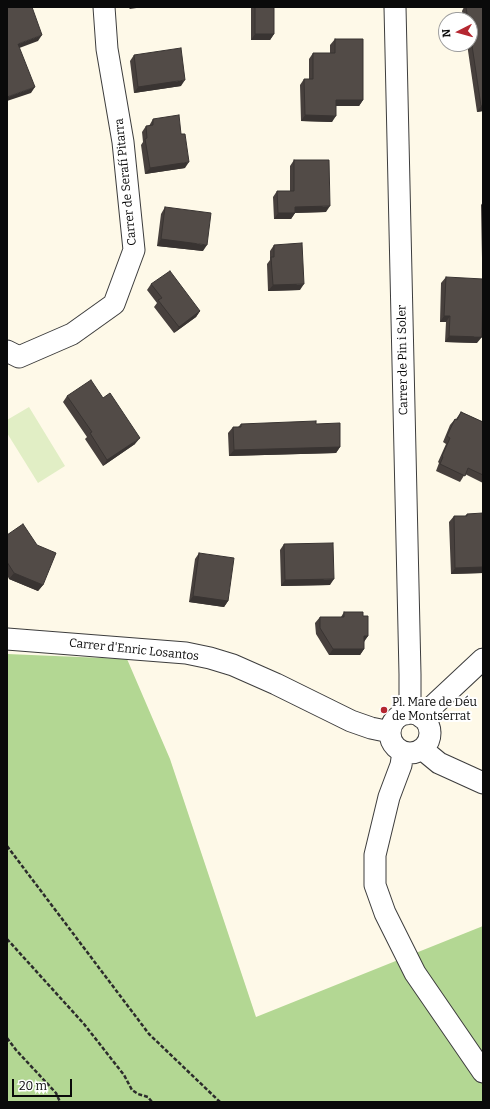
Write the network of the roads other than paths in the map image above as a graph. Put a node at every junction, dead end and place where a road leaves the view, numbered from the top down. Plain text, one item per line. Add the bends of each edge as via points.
1 (104, 7) edge
2 (395, 7) edge
3 (7, 351) edge
4 (7, 639) edge
5 (483, 659) edge
6 (414, 715) junction
7 (390, 732) junction
8 (413, 750) junction
9 (483, 783) edge
10 (483, 1072) edge

1 - 3 street, Carrer de Serafí Pitarra via 107,49 123,142 134,250 114,304 72,334 19,357
2 - 6 street, Carrer de Pin i Soler via 410,698
4 - 7 street, Carrer d'Enric Losantos via 186,653 210,658 276,684 351,721
5 - 6 street
6 - 7 street via 401,715 393,722
6 - 8 street via 425,720 429,735 428,740
7 - 8 street via 393,744
8 - 9 street
8 - 10 street via 401,765 389,797 375,855 375,885 384,913 415,973

